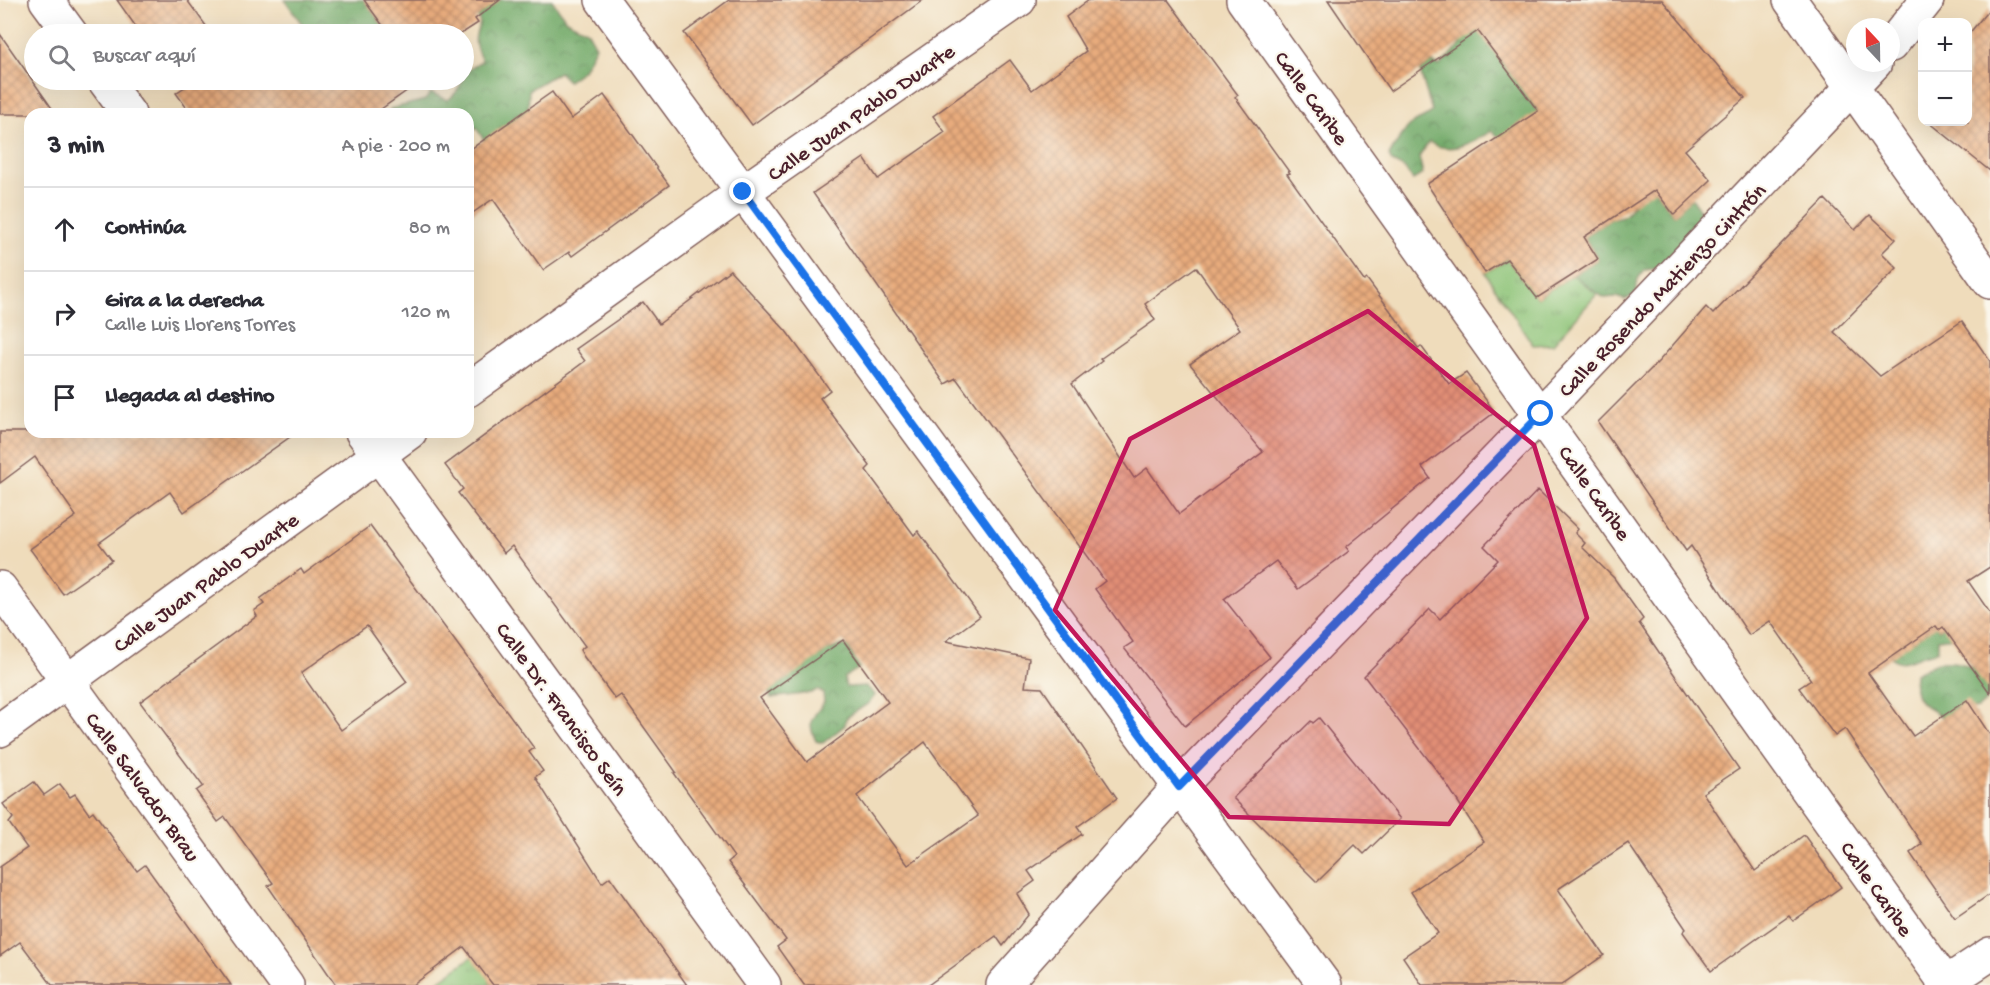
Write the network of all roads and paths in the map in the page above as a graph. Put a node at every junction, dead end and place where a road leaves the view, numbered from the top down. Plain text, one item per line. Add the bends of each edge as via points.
1 (45, 0) edge
2 (602, 0) edge
3 (1019, 0) edge
4 (1243, 0) edge
5 (1790, 0) edge
6 (1927, 0) edge
7 (63, 24) edge
8 (1900, 34) edge
9 (1867, 72) edge
10 (1854, 87) junction
11 (111, 90) edge
12 (125, 108) edge
13 (743, 192) junction
14 (1990, 282) edge
15 (474, 386) edge
16 (1541, 414) junction
17 (388, 438) edge
18 (370, 443) edge
19 (0, 588) edge
20 (68, 681) junction
21 (0, 729) edge
22 (1179, 787) junction
23 (1990, 954) edge
24 (1945, 984) edge
25 (287, 985) edge
26 (765, 985) edge
27 (1003, 985) edge
28 (1325, 985) edge

1 - 7 street
2 - 13 street
3 - 13 street, Calle Juan Pablo Duarte
4 - 16 street, Calle Caribe
5 - 10 street
6 - 8 street
9 - 10 street, Calle Rosendo Matienzo Cintrón
10 - 14 street
10 - 16 street, Calle Rosendo Matienzo Cintrón
11 - 12 street
13 - 15 street, Calle Juan Pablo Duarte
13 - 22 street
16 - 22 street, Calle Rosendo Matienzo Cintrón
16 - 24 street, Calle Caribe
17 - 18 street, Calle Juan Pablo Duarte
18 - 20 street, Calle Juan Pablo Duarte
18 - 26 street, Calle Dr. Francisco Seín
19 - 20 street, Calle Salvador Brau
20 - 21 street, Calle Juan Pablo Duarte
20 - 25 street, Calle Salvador Brau
22 - 27 street, Calle Rosendo Matienzo Cintrón
22 - 28 street
23 - 24 street

